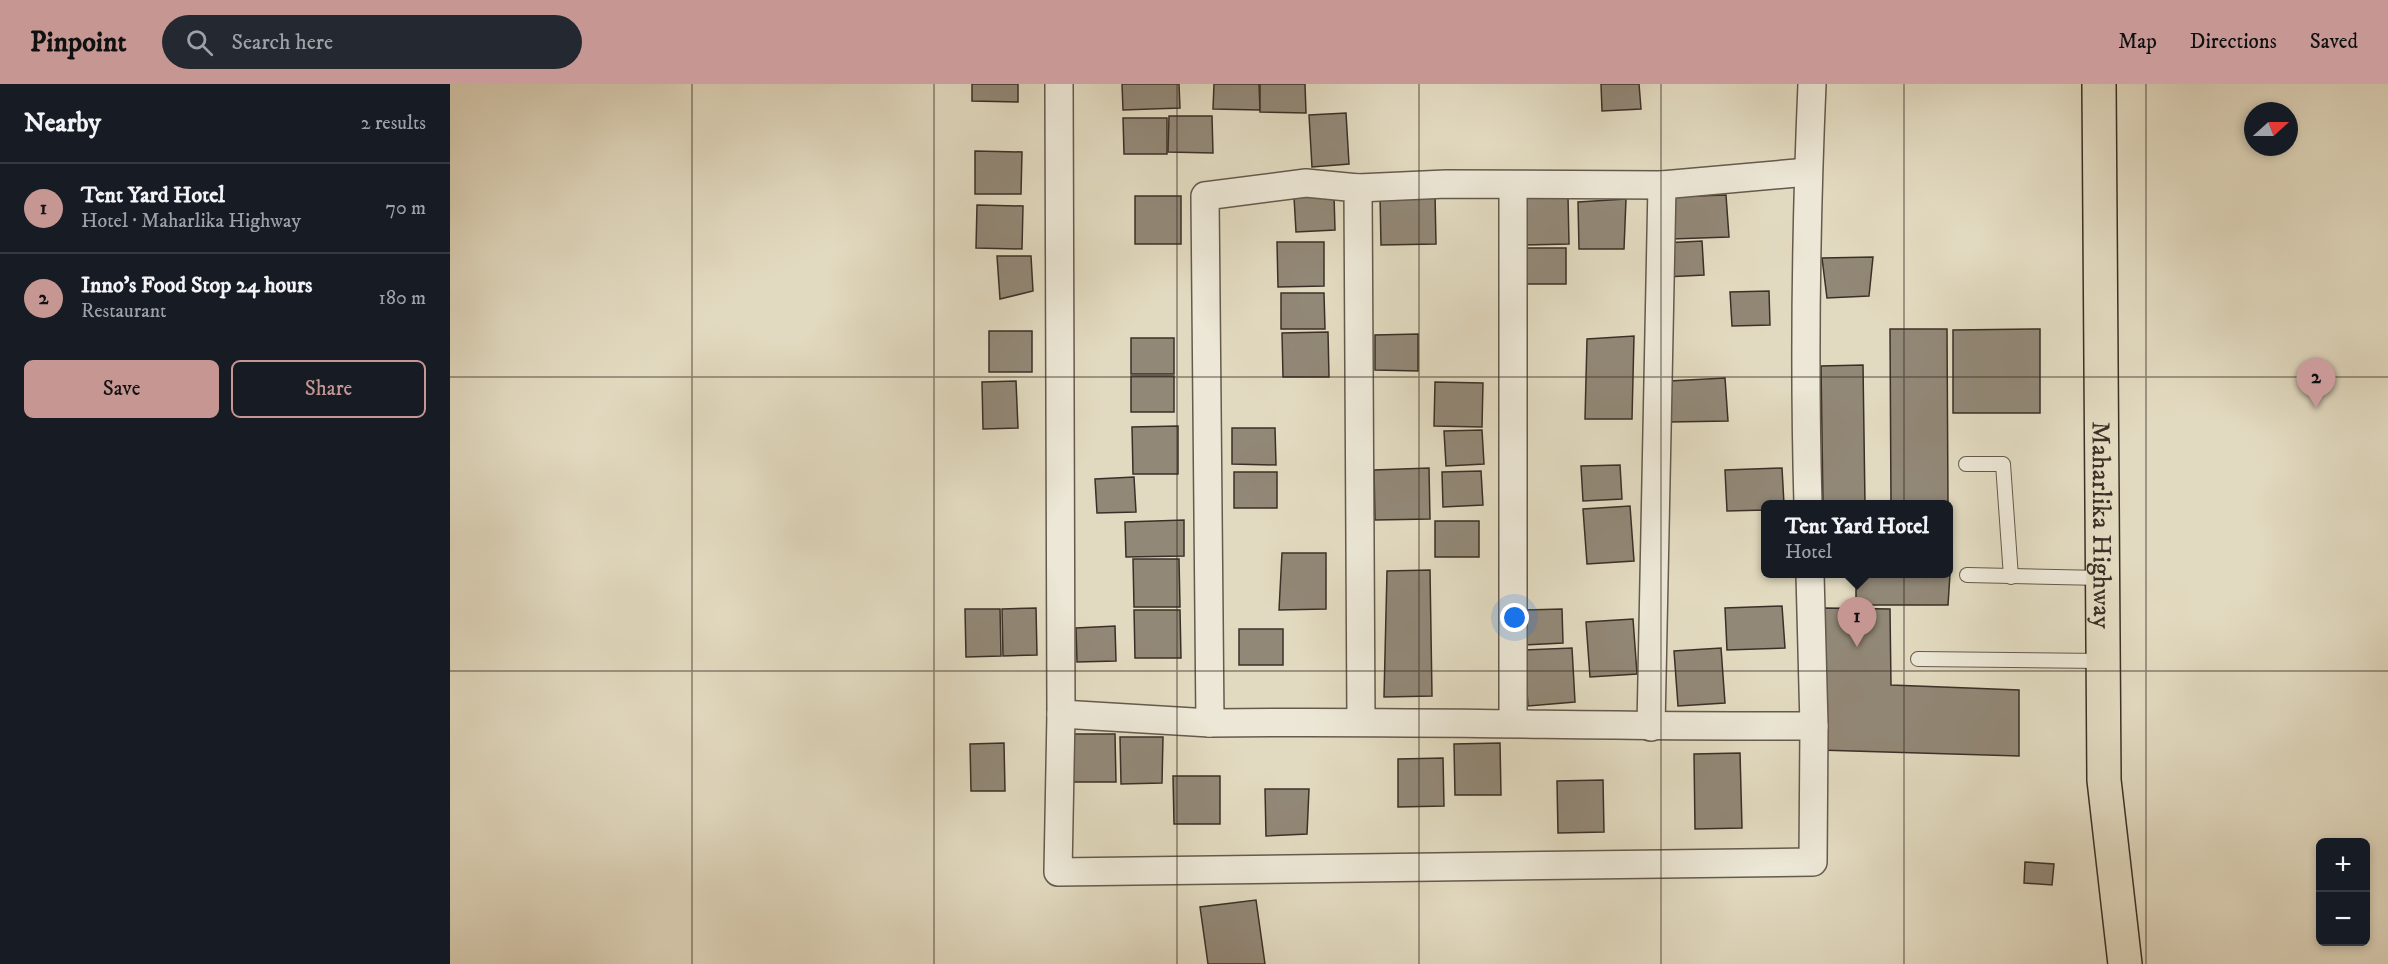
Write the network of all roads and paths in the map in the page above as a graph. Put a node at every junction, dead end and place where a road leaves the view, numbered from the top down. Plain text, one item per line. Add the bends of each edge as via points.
1 (1059, 84) edge
2 (1812, 84) edge
3 (2099, 84) edge
4 (1808, 172) junction
5 (1513, 185) junction
6 (1662, 185) junction
7 (1358, 188) junction
8 (1966, 464) dead end
9 (1808, 500) edge
10 (1967, 575) dead end
11 (2012, 577) junction
12 (1810, 578) edge
13 (2102, 578) junction
14 (1918, 659) dead end
15 (2103, 661) junction
16 (1061, 714) junction
17 (1361, 721) junction
18 (1210, 723) junction
19 (1513, 723) junction
20 (1814, 726) junction
21 (1650, 727) junction
22 (2125, 964) edge

1 - 16 street
2 - 4 street
3 - 13 highway, Maharlika Highway
4 - 6 street
4 - 9 street
5 - 6 street
5 - 7 street
5 - 19 street
6 - 21 street
7 - 17 street
7 - 18 street via 1306,183 1205,196
8 - 11 lane via 2002,464
10 - 11 lane
11 - 13 lane
12 - 20 street
13 - 15 highway, Maharlika Highway
14 - 15 lane
15 - 22 highway, Maharlika Highway via 2104,780
16 - 18 street
16 - 20 street via 1058,872 1813,862
17 - 18 street
17 - 19 street
19 - 21 street
20 - 21 street

